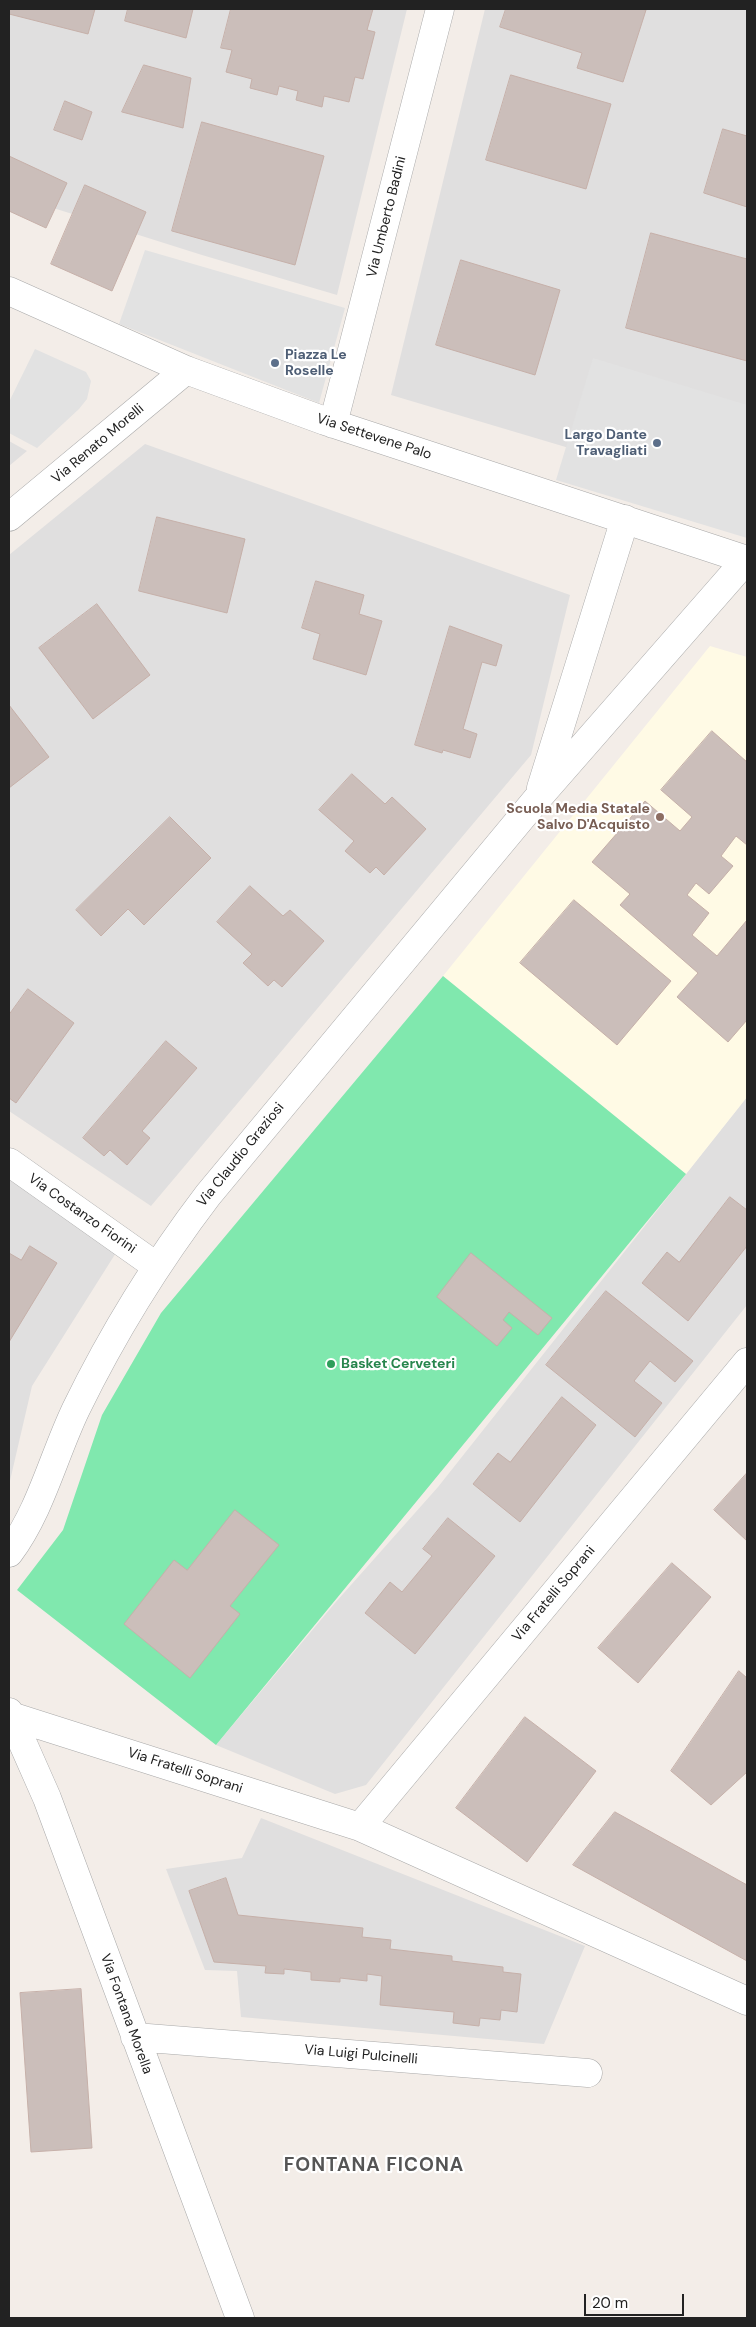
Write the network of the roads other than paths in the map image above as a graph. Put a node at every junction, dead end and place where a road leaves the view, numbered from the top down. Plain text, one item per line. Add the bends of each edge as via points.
1 (440, 9) edge
2 (9, 291) edge
3 (186, 370) junction
4 (333, 424) junction
5 (9, 517) edge
6 (625, 520) junction
7 (747, 560) edge
8 (537, 799) junction
9 (9, 1162) edge
10 (156, 1266) junction
11 (747, 1362) edge
12 (9, 1554) edge
13 (10, 1714) edge
14 (360, 1827) junction
15 (747, 2001) edge
16 (134, 2037) junction
17 (588, 2073) dead end
18 (240, 2318) edge

1 - 4 street, Via Umberto Badini
2 - 3 street, Via Settevene Palo
3 - 4 street, Via Settevene Palo
3 - 5 street, Via Renato Morelli
4 - 6 street, Via Settevene Palo
6 - 7 street, Via Settevene Palo
6 - 8 street
7 - 8 street, Via Claudio Graziosi
8 - 10 street, Via Claudio Graziosi via 208,1195
9 - 10 street, Via Costanzo Fiorini
10 - 12 street, Via Claudio Graziosi via 89,1382 37,1504
11 - 14 street, Via Fratelli Soprani
13 - 14 street, Via Fratelli Soprani
13 - 16 street, Via Fontana Morella via 47,1798
14 - 15 street, Via Fratelli Soprani
16 - 17 street, Via Luigi Pulcinelli
16 - 18 street, Via Fontana Morella

